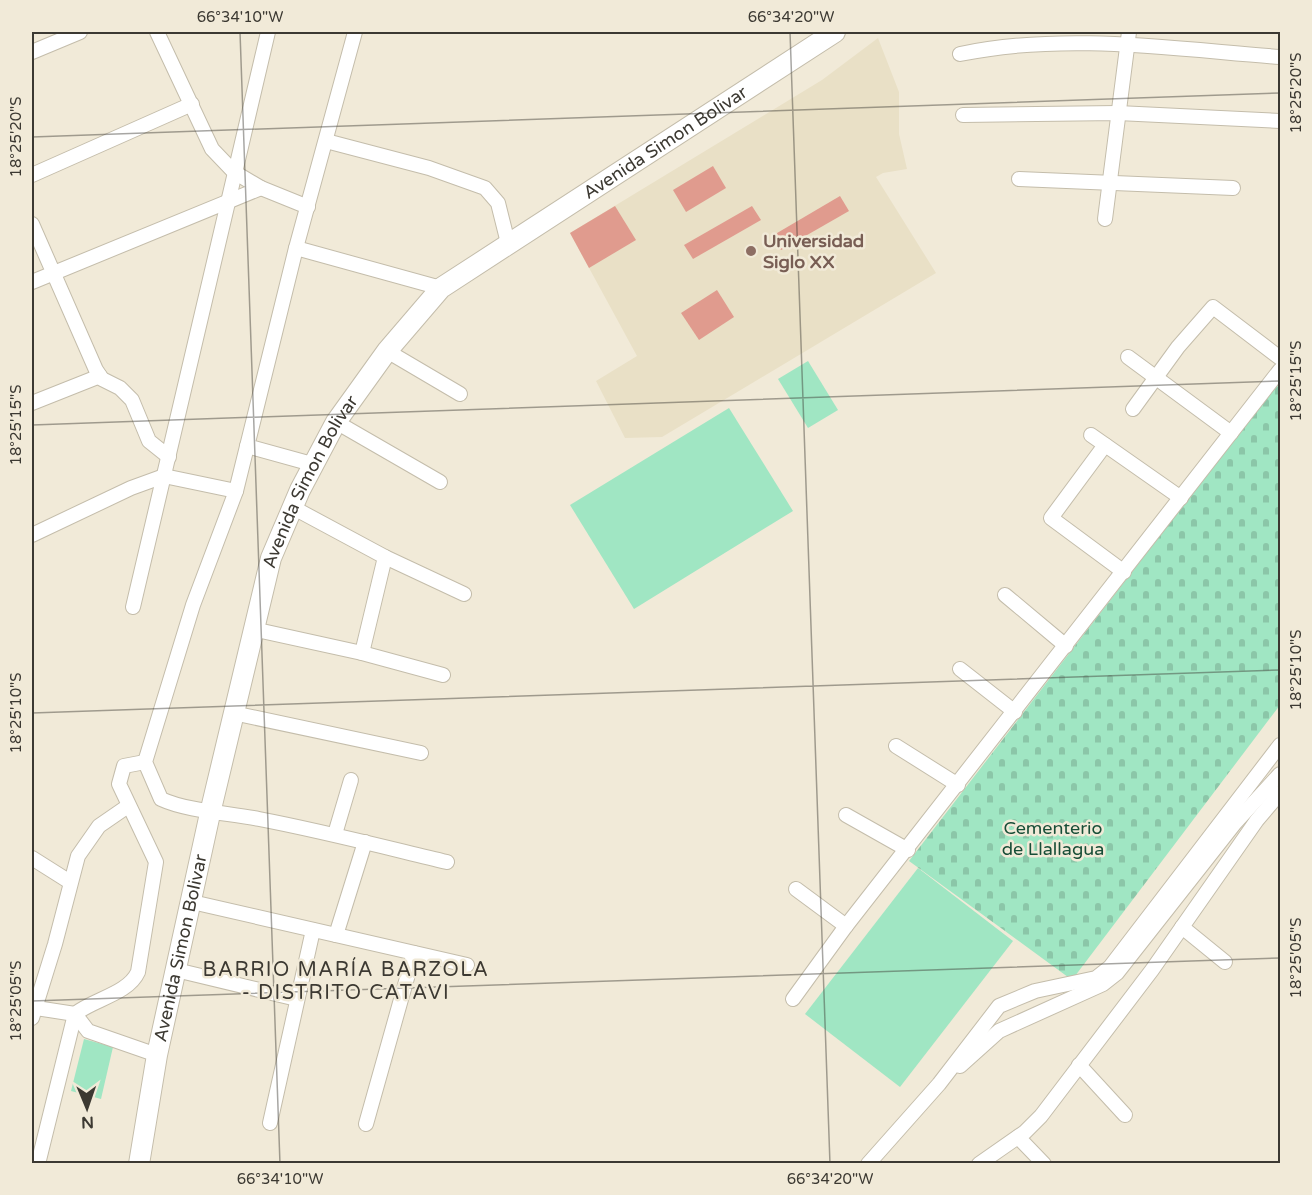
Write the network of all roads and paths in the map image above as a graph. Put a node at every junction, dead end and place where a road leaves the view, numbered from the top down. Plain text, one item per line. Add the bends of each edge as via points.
1 (80, 32) edge
2 (157, 32) edge
3 (268, 32) edge
4 (355, 32) edge
5 (834, 32) edge
6 (1127, 38) edge
7 (32, 52) edge
8 (960, 54) dead end
9 (1281, 57) edge
10 (192, 104) junction
11 (1118, 113) junction
12 (963, 115) dead end
13 (1281, 122) edge
14 (327, 141) junction
15 (234, 172) junction
16 (32, 175) edge
17 (1019, 179) dead end
18 (1110, 183) junction
19 (261, 188) junction
20 (1233, 188) dead end
21 (228, 202) junction
22 (308, 207) junction
23 (1106, 219) dead end
24 (32, 224) edge
25 (508, 243) junction
26 (296, 248) junction
27 (53, 273) junction
28 (32, 282) edge
29 (441, 288) junction
30 (387, 351) junction
31 (1128, 357) dead end
32 (1281, 358) edge
33 (1281, 370) edge
34 (100, 376) junction
35 (1154, 377) junction
36 (460, 394) dead end
37 (32, 403) edge
38 (1133, 409) dead end
39 (336, 422) junction
40 (1231, 433) junction
41 (1091, 435) dead end
42 (1105, 445) junction
43 (248, 446) junction
44 (169, 457) junction
45 (312, 464) junction
46 (164, 476) junction
47 (440, 482) dead end
48 (236, 490) junction
49 (1181, 498) junction
50 (292, 507) junction
51 (32, 535) edge
52 (385, 557) junction
53 (1124, 572) junction
54 (464, 594) dead end
55 (1005, 595) dead end
56 (134, 607) dead end
57 (253, 629) junction
58 (1066, 646) junction
59 (362, 652) junction
60 (960, 669) dead end
61 (443, 675) dead end
62 (1015, 712) junction
63 (233, 713) junction
64 (1281, 745) edge
65 (896, 746) dead end
66 (421, 753) dead end
67 (145, 762) junction
68 (1281, 774) edge
69 (351, 780) dead end
70 (958, 785) junction
71 (1281, 793) edge
72 (128, 806) junction
73 (211, 809) junction
74 (846, 816) dead end
75 (335, 834) junction
76 (365, 842) junction
77 (908, 850) junction
78 (32, 858) edge
79 (447, 862) dead end
80 (70, 882) junction
81 (796, 890) dead end
82 (192, 902) junction
83 (846, 926) junction
84 (1182, 927) junction
85 (313, 930) junction
86 (336, 935) junction
87 (414, 953) junction
88 (1225, 962) dead end
89 (467, 965) dead end
90 (176, 970) junction
91 (297, 999) junction
92 (793, 999) dead end
93 (34, 1013) edge
94 (75, 1014) junction
95 (157, 1055) junction
96 (1079, 1065) junction
97 (939, 1084) junction
98 (1125, 1115) dead end
99 (270, 1123) dead end
100 (366, 1124) dead end
101 (1018, 1137) junction
102 (1004, 1147) junction
103 (38, 1164) edge
104 (139, 1164) edge
105 (867, 1164) edge
106 (979, 1164) edge
107 (994, 1164) edge
108 (1044, 1164) edge

1 - 7 street
2 - 10 street
3 - 15 street
4 - 14 street
5 - 25 main road, Avenida Simon Bolivar
6 - 8 street via 993,47
6 - 9 street
6 - 11 street
10 - 15 street via 212,149
10 - 16 street
11 - 12 street
11 - 13 street
11 - 18 street
14 - 22 street
14 - 25 street via 429,168 485,188 498,203
15 - 19 street
15 - 21 street
17 - 18 street
18 - 20 street
18 - 23 street
19 - 21 street
19 - 22 street
21 - 27 street
21 - 44 street
22 - 26 street
24 - 27 street
25 - 29 main road, Avenida Simon Bolivar
26 - 29 street
26 - 43 street
27 - 28 street
27 - 34 street
29 - 30 main road, Avenida Simon Bolivar
30 - 36 street
30 - 39 main road, Avenida Simon Bolivar
31 - 35 street
32 - 35 street via 1214,307
33 - 40 street
34 - 37 street
34 - 44 street via 132,400 149,441
35 - 38 street
35 - 40 street
39 - 45 main road, Avenida Simon Bolivar
39 - 47 street
40 - 49 street
41 - 42 street
42 - 49 street
42 - 53 street via 1051,518
43 - 45 street
43 - 48 street
44 - 46 street
45 - 50 main road, Avenida Simon Bolivar
46 - 48 street
46 - 51 street
46 - 56 street
48 - 67 street via 193,605
49 - 53 street
50 - 52 street
50 - 57 main road, Avenida Simon Bolivar via 271,558
52 - 54 street
52 - 59 street
53 - 58 street
55 - 58 street
57 - 59 street
57 - 63 main road, Avenida Simon Bolivar
58 - 62 street
59 - 61 street
60 - 62 street
62 - 70 street
63 - 66 street
63 - 73 main road, Avenida Simon Bolivar
64 - 97 street via 1110,967 1096,978 1035,991 999,1006
65 - 70 street
67 - 72 street via 124,766 119,784
67 - 73 street via 161,799 179,807
68 - 97 street via 1235,823 1117,973 1103,984 999,1031
69 - 75 street
70 - 77 street
71 - 84 street via 1257,820
72 - 80 street via 90,836 78,856
72 - 94 street via 156,862 138,972 133,983
73 - 75 street
73 - 82 main road, Avenida Simon Bolivar
74 - 77 street
75 - 76 street
76 - 79 street
76 - 86 street
77 - 83 street
78 - 80 street
80 - 93 street
81 - 83 street
82 - 85 street
82 - 90 main road, Avenida Simon Bolivar
83 - 92 street
84 - 88 street
84 - 96 street
85 - 86 street
85 - 91 street
86 - 87 street
87 - 89 street
87 - 100 street
90 - 91 street
90 - 95 main road, Avenida Simon Bolivar
91 - 99 street
93 - 94 street
94 - 95 street via 88,1030
94 - 103 street
95 - 104 main road, Avenida Simon Bolivar
96 - 98 street
96 - 101 street via 1041,1116
97 - 105 street
101 - 102 street
101 - 108 street
102 - 106 street
102 - 107 street

